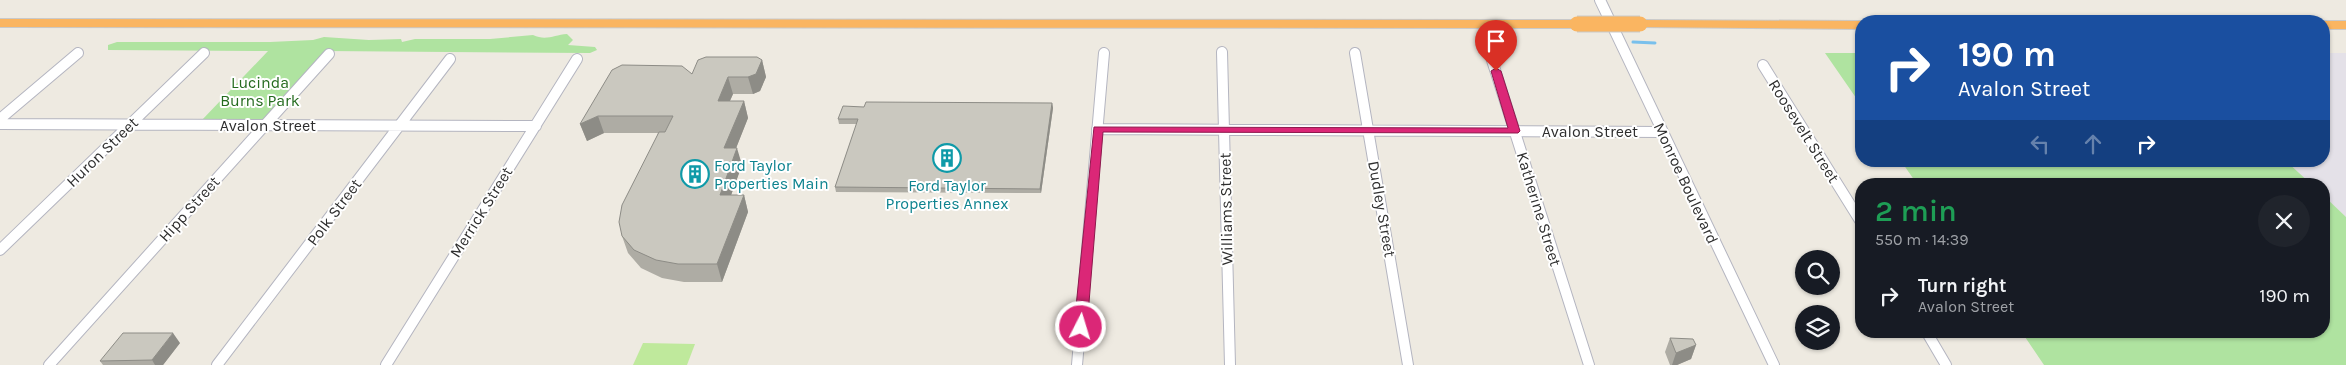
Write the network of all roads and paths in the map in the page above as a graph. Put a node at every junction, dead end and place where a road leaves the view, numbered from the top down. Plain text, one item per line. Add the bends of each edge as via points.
1 (1600, 0) edge
2 (0, 23) edge
3 (511, 24) junction
4 (1855, 25) edge
5 (2330, 25) edge
6 (2346, 25) edge
7 (0, 34) edge
8 (1222, 52) dead end
9 (204, 53) dead end
10 (1104, 53) dead end
11 (1355, 53) dead end
12 (78, 54) dead end
13 (329, 54) dead end
14 (1490, 54) dead end
15 (450, 59) dead end
16 (577, 59) dead end
17 (1763, 65) dead end
18 (0, 119) edge
19 (0, 124) edge
20 (131, 124) junction
21 (266, 124) junction
22 (400, 125) junction
23 (536, 126) junction
24 (1097, 129) junction
25 (1224, 130) junction
26 (1368, 130) junction
27 (1514, 131) junction
28 (1662, 132) junction
29 (1855, 212) edge
30 (0, 250) edge
31 (1930, 338) edge
32 (49, 365) edge
33 (217, 365) edge
34 (386, 365) edge
35 (1077, 365) edge
36 (1230, 365) edge
37 (1408, 365) edge
38 (1589, 365) edge
39 (1774, 365) edge
40 (1946, 365) edge

1 - 28 street, Monroe Boulevard
2 - 3 highway
3 - 4 highway, bridge
3 - 7 highway via 402,30
5 - 6 highway
8 - 25 street, Williams Street
9 - 20 street, Huron Street
10 - 24 street
11 - 26 street, Dudley Street
12 - 18 street
13 - 21 street, Hipp Street
14 - 27 street, Katherine Street
15 - 22 street, Polk Street
16 - 23 street, Merrick Street
17 - 29 street, Roosevelt Street
19 - 20 street, Avalon Street
20 - 21 street, Avalon Street
20 - 30 street, Huron Street
21 - 22 street, Avalon Street
21 - 32 street, Hipp Street
22 - 23 street, Avalon Street
22 - 33 street, Polk Street
23 - 34 street, Merrick Street
24 - 25 street, Avalon Street
24 - 35 street
25 - 26 street, Avalon Street
25 - 36 street, Williams Street
26 - 27 street, Avalon Street
26 - 37 street, Dudley Street
27 - 28 street, Avalon Street
27 - 38 street, Katherine Street
28 - 39 street, Monroe Boulevard
31 - 40 street

